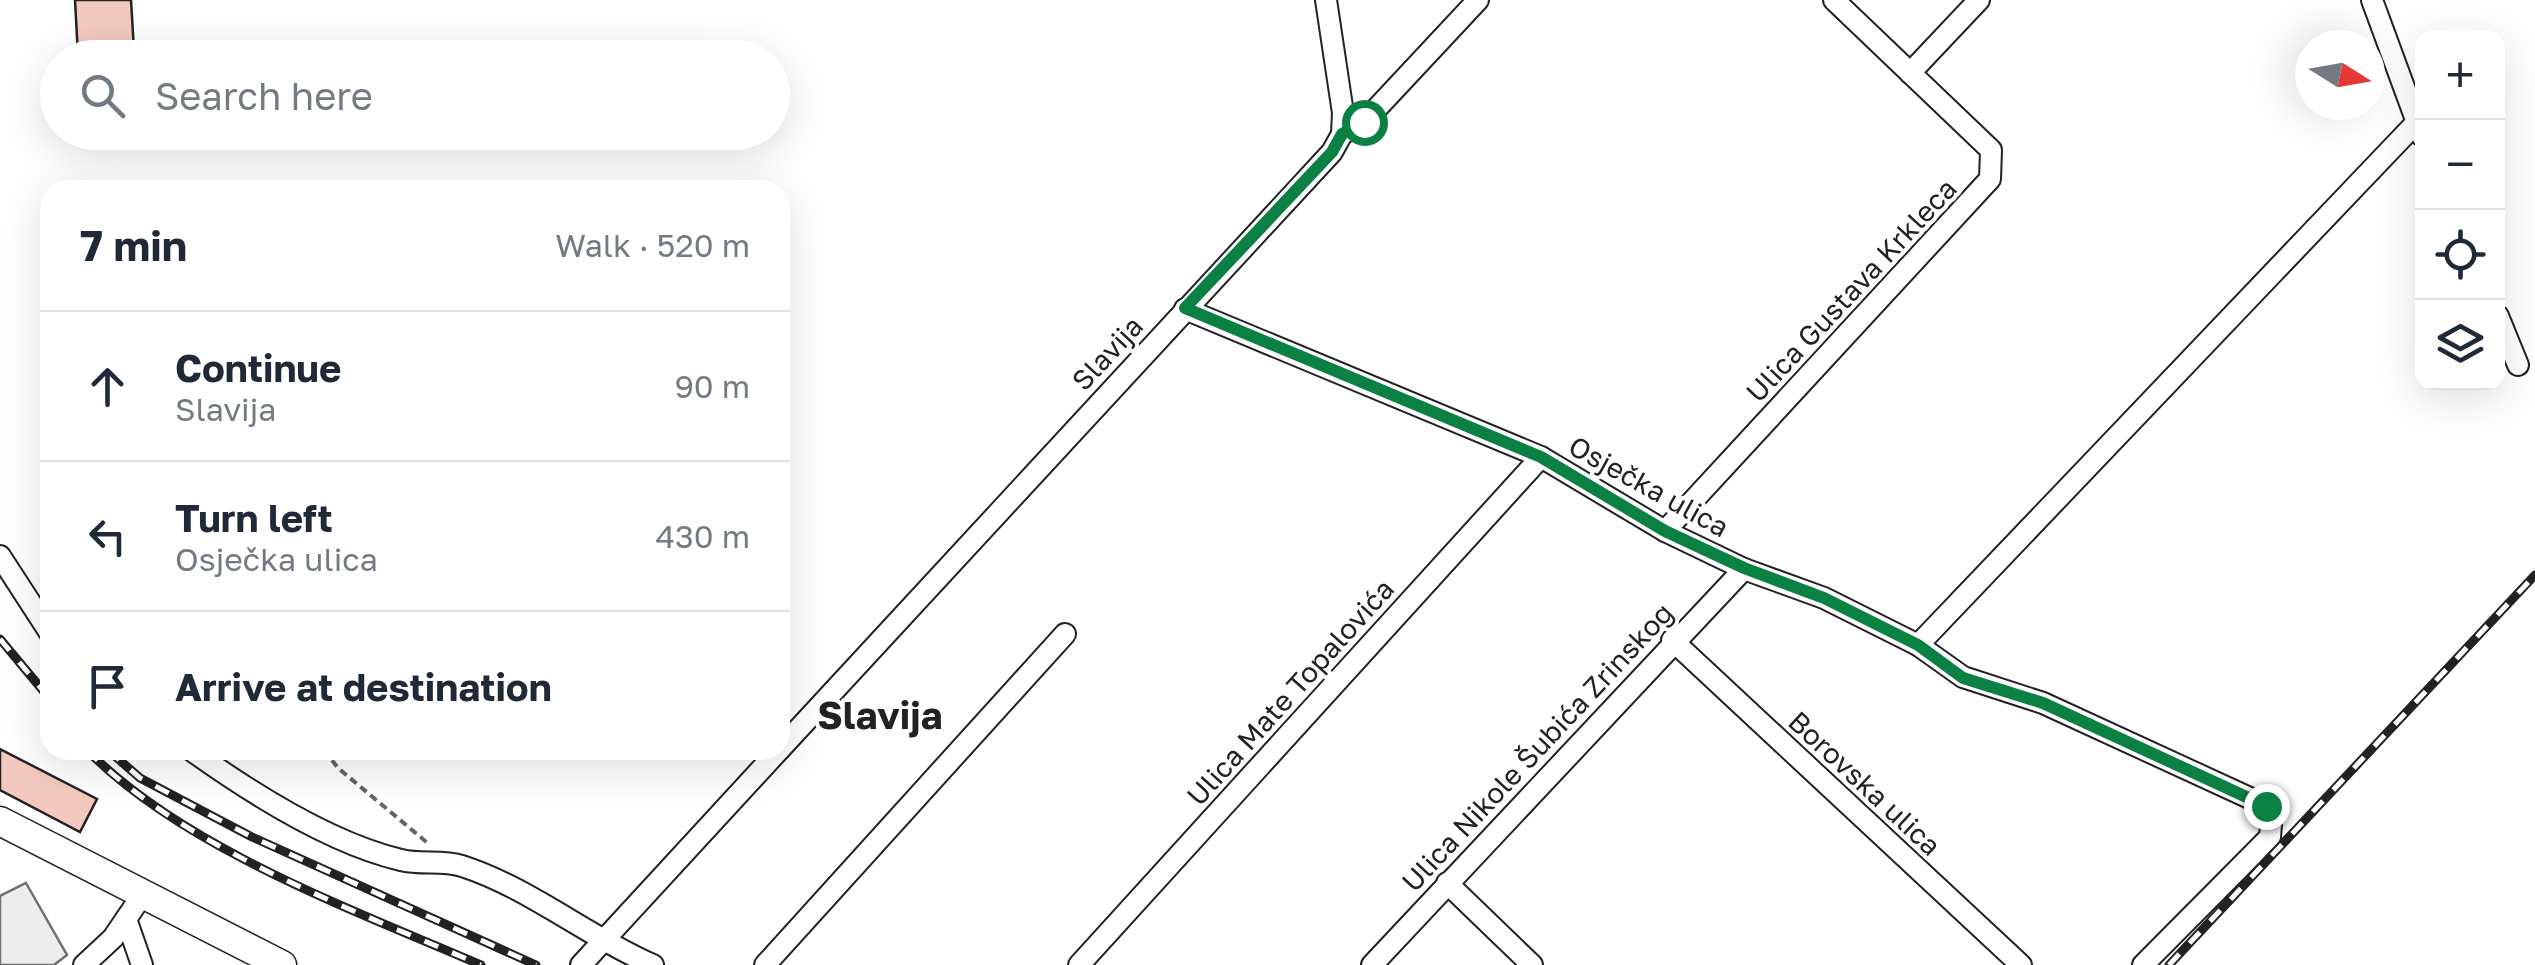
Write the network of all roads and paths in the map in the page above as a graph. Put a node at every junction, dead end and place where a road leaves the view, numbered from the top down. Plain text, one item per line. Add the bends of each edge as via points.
1 (1326, 0) edge
2 (1478, 0) edge
3 (1834, 0) edge
4 (1978, 0) edge
5 (2372, 0) edge
6 (1910, 73) junction
7 (2417, 120) edge
8 (1342, 134) junction
9 (2415, 134) edge
10 (1185, 308) junction
11 (2505, 333) edge
12 (2518, 365) dead end
13 (1541, 457) junction
14 (1665, 531) junction
15 (0, 556) edge
16 (1744, 568) junction
17 (40, 621) edge
18 (1065, 634) dead end
19 (1672, 640) junction
20 (1918, 645) junction
21 (790, 739) edge
22 (205, 760) edge
23 (332, 760) edge
24 (771, 760) edge
25 (0, 822) edge
26 (448, 862) junction
27 (1448, 884) junction
28 (143, 894) junction
29 (126, 919) junction
30 (602, 943) junction
31 (145, 964) edge
32 (84, 965) edge
33 (280, 965) edge
34 (581, 965) edge
35 (653, 965) edge
36 (764, 965) edge
37 (1079, 965) edge
38 (1372, 965) edge
39 (1532, 965) edge
40 (2021, 965) edge
41 (2143, 965) edge

1 - 8 street
2 - 8 street, Slavija via 1364,122
3 - 6 street, Ulica Gustava Krkleca
4 - 6 street
5 - 7 street
6 - 14 street, Ulica Gustava Krkleca via 1992,150 1990,179
8 - 10 street, Slavija
9 - 20 street
10 - 13 street, Osječka ulica
10 - 21 street, Slavija
11 - 12 street
13 - 14 street, Osječka ulica
13 - 37 street, Ulica Mate Topalovića
14 - 16 street, Osječka ulica
15 - 17 street
16 - 19 street, Ulica Nikole Šubića Zrinskog
16 - 20 street, Osječka ulica
18 - 36 street
19 - 27 street, Ulica Nikole Šubića Zrinskog
19 - 40 street, Borovska ulica
20 - 41 street, Osječka ulica via 1963,678 2043,703 2272,812 2270,837
22 - 26 street via 262,801 376,852 403,861
23 - 26 path
24 - 30 street, Slavija
25 - 28 main road
26 - 30 street via 524,895
27 - 38 street, Ulica Nikole Šubića Zrinskog
27 - 39 street
28 - 29 street
28 - 33 main road
29 - 31 street
29 - 32 street
30 - 34 street, Slavija
30 - 35 street

